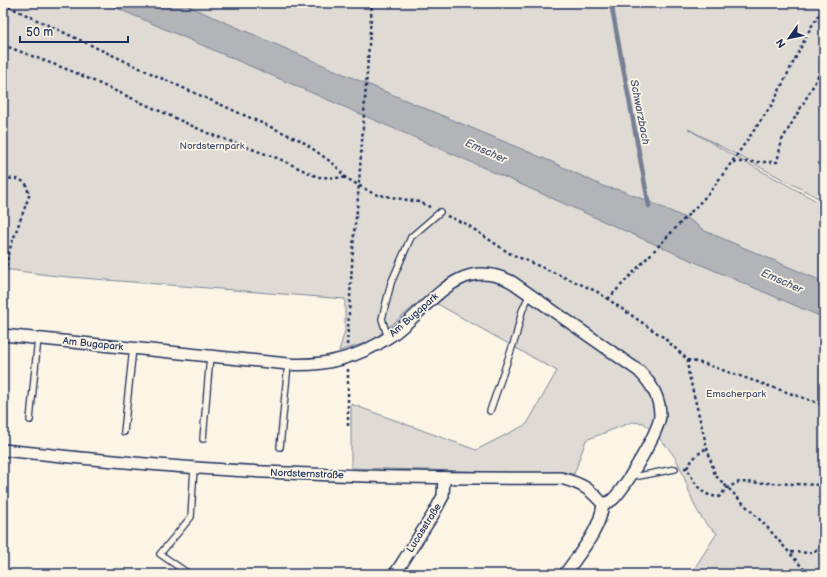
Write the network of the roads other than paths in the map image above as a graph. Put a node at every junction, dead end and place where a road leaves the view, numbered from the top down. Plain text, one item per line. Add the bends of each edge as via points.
1 (440, 212) road end
2 (530, 294) junction
3 (3, 335) edge
4 (38, 338) junction
5 (389, 338) junction
6 (133, 348) junction
7 (210, 356) junction
8 (288, 364) junction
9 (490, 411) dead end
10 (30, 420) dead end
11 (124, 432) dead end
12 (203, 439) dead end
13 (280, 447) dead end
14 (3, 450) edge
15 (194, 468) junction
16 (675, 469) road end
17 (634, 472) junction
18 (444, 478) junction
19 (603, 504) junction
20 (189, 574) edge
21 (395, 574) edge
22 (565, 574) edge

1 - 5 lane via 410,238 391,283 382,319
2 - 5 street, Am Bugapark via 512,282 490,274 461,278 447,287
2 - 9 lane via 522,311
2 - 17 street, Am Bugapark via 639,371 653,388 660,417
3 - 4 street, Am Bugapark
4 - 6 street, Am Bugapark
4 - 10 lane
5 - 8 street, Am Bugapark via 346,357 317,363
6 - 7 street, Am Bugapark
6 - 11 lane
7 - 8 street, Am Bugapark
7 - 12 lane
8 - 13 lane
14 - 15 street, Nordsternstraße
15 - 18 street, Nordsternstraße
15 - 20 lane via 191,517 160,554
16 - 17 lane via 639,476
17 - 19 street, Am Bugapark via 611,500
18 - 19 street, Nordsternstraße via 562,478 578,483 592,492
18 - 21 street, Lucasstraße via 443,496
19 - 22 street via 597,527

